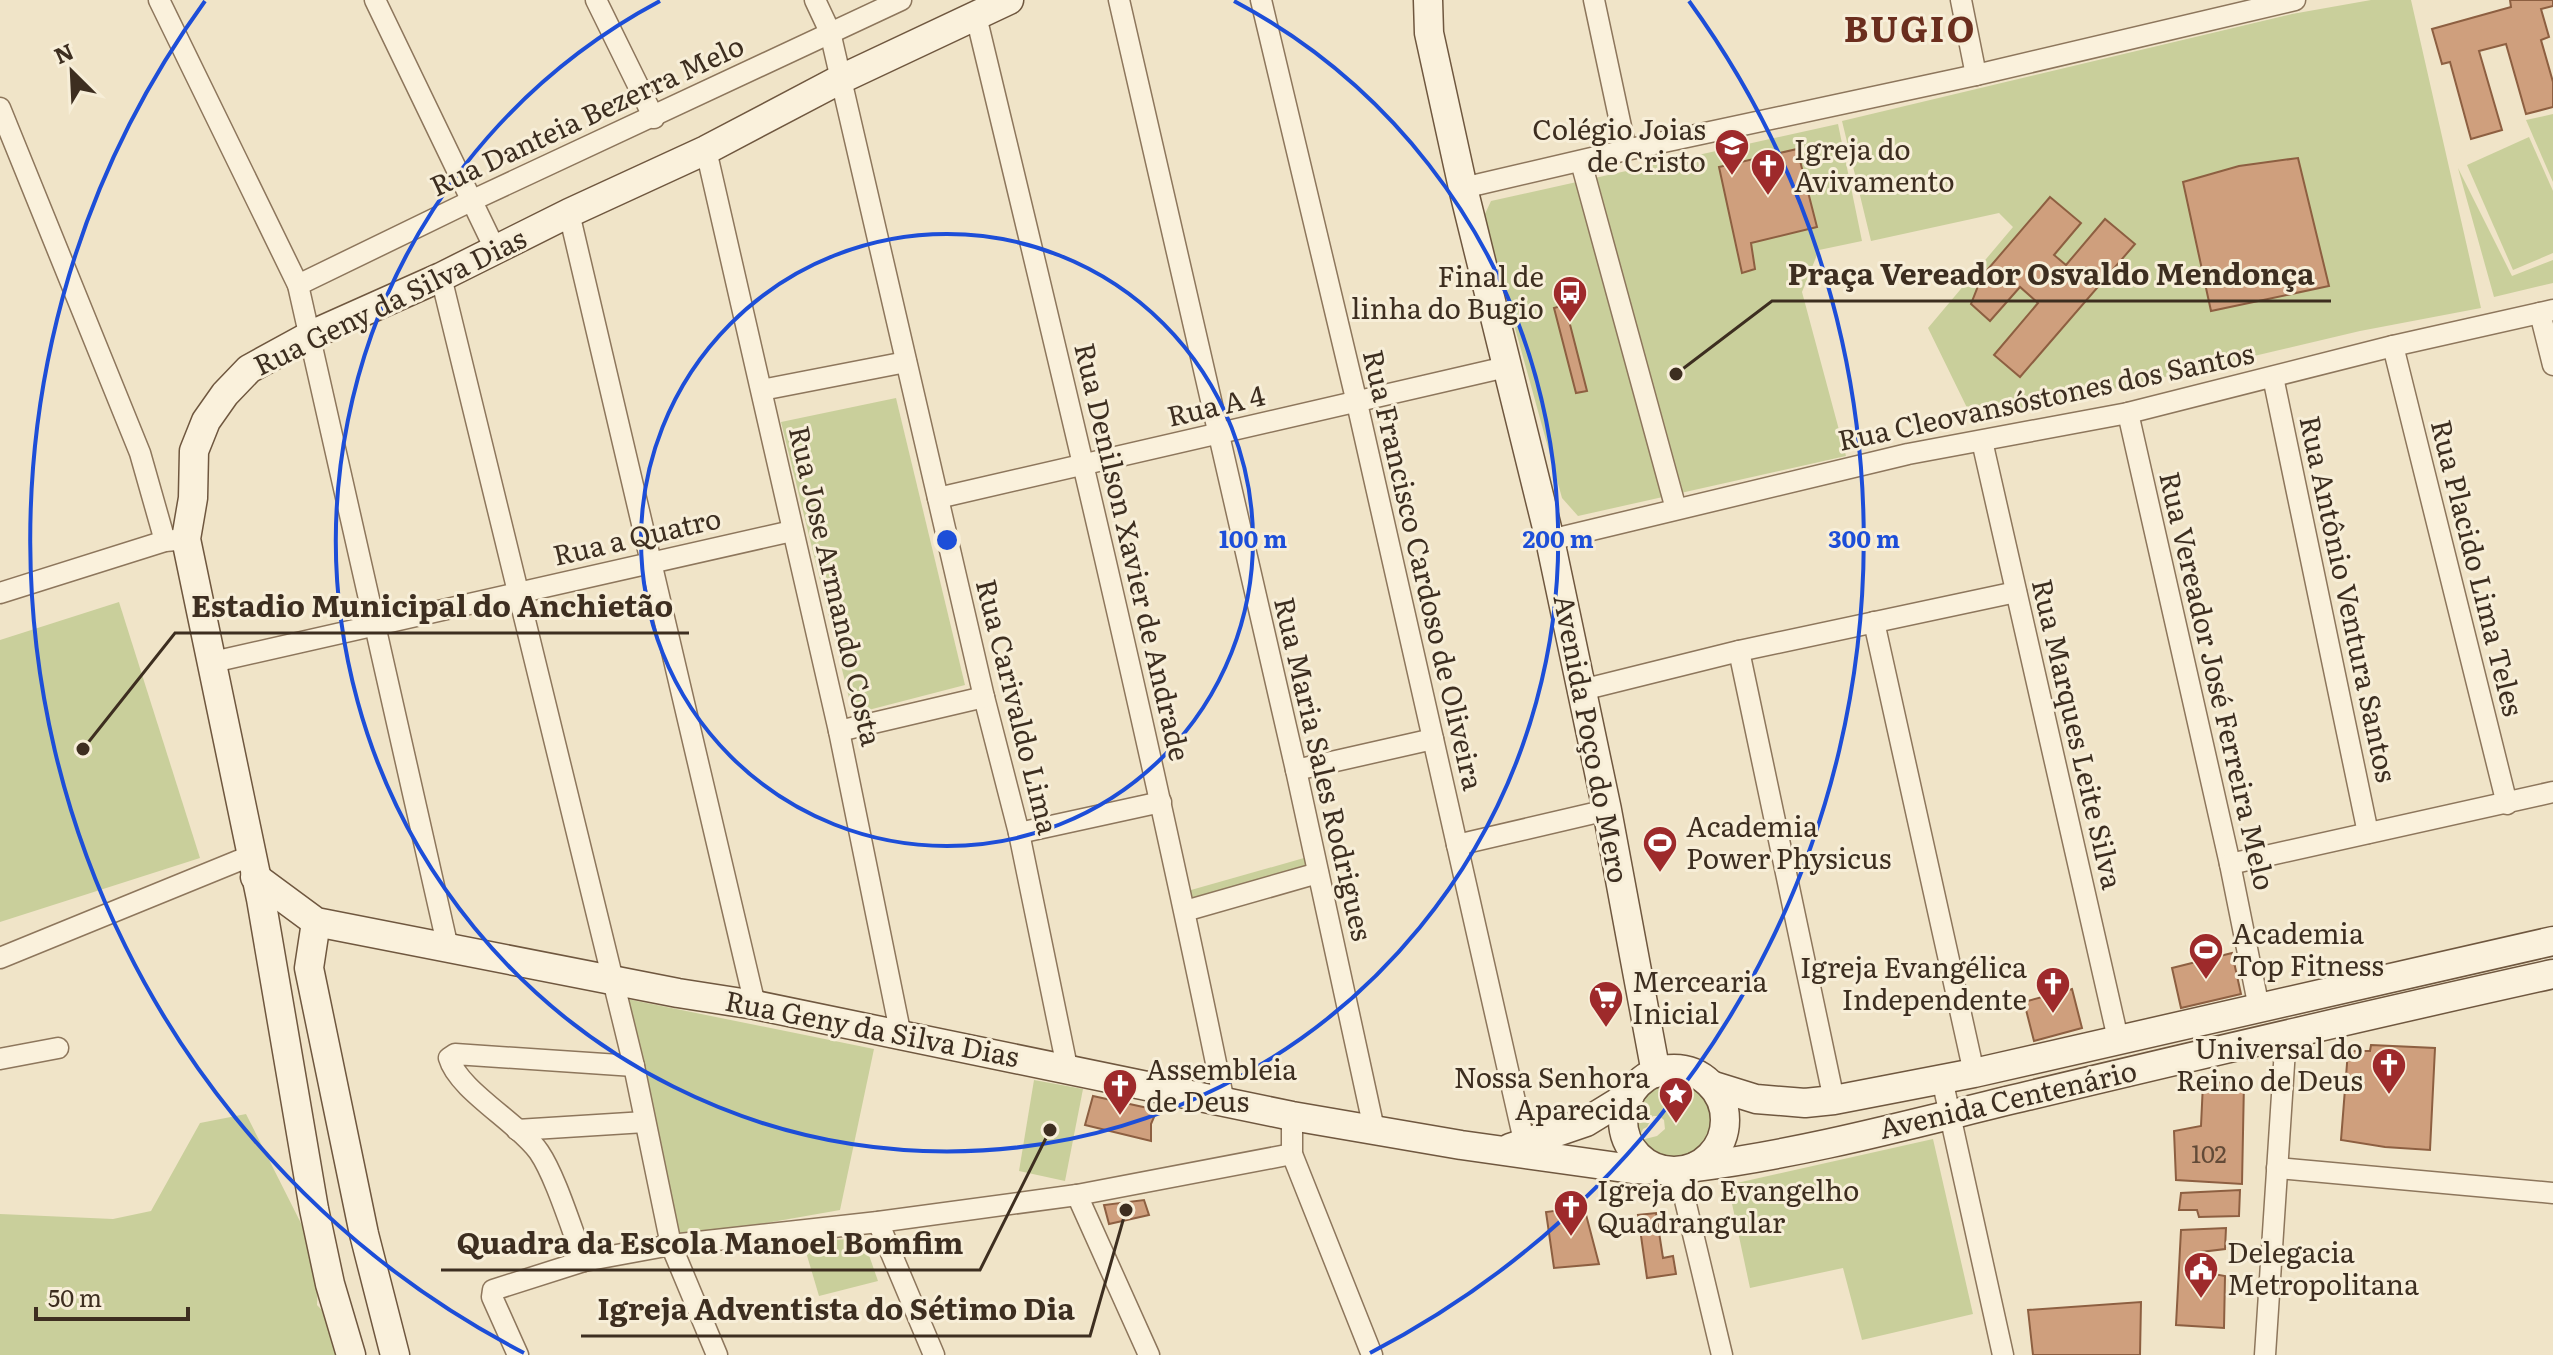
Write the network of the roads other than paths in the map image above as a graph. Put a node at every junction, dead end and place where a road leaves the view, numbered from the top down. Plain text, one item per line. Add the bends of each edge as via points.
1 (159, 0) edge
2 (375, 0) edge
3 (596, 0) edge
4 (815, 0) edge
5 (901, 0) edge
6 (1009, 0) edge
7 (1119, 0) edge
8 (1261, 0) edge
9 (1409, 0) edge
10 (1428, 0) edge
11 (1594, 0) edge
12 (1961, 0) edge
13 (2295, 0) edge
14 (976, 16) junction
15 (830, 32) junction
16 (1429, 33) junction
17 (1976, 75) junction
18 (839, 80) junction
19 (0, 108) edge
20 (654, 118) junction
21 (706, 150) junction
22 (1626, 150) junction
23 (1581, 162) junction
24 (1463, 188) junction
25 (473, 200) junction
26 (569, 213) junction
27 (495, 249) junction
28 (441, 277) junction
29 (298, 285) junction
30 (2546, 311) edge
31 (311, 335) junction
32 (2393, 346) junction
33 (906, 362) junction
34 (2553, 365) edge
35 (1506, 367) junction
36 (2273, 377) junction
37 (762, 390) junction
38 (1357, 403) junction
39 (2128, 413) junction
40 (1219, 434) junction
41 (1982, 441) junction
42 (1085, 466) junction
43 (938, 498) junction
44 (1676, 509) junction
45 (792, 531) junction
46 (176, 540) junction
47 (1550, 540) junction
48 (651, 563) junction
49 (518, 592) junction
50 (2016, 592) junction
51 (0, 593) edge
52 (1874, 622) junction
53 (376, 624) junction
54 (1739, 651) junction
55 (213, 662) junction
56 (1582, 690) junction
57 (984, 697) junction
58 (839, 731) junction
59 (1433, 739) junction
60 (1296, 770) junction
61 (2553, 792) edge
62 (1161, 802) junction
63 (2507, 804) junction
64 (1607, 810) junction
65 (1019, 833) junction
66 (2368, 833) junction
67 (1457, 845) junction
68 (2230, 864) junction
69 (253, 867) junction
70 (1318, 873) junction
71 (1185, 911) junction
72 (316, 922) junction
73 (2553, 941) edge
74 (448, 948) junction
75 (0, 958) edge
76 (2553, 974) edge
77 (612, 979) junction
78 (755, 1005) junction
79 (2259, 1008) junction
80 (2286, 1034) junction
81 (901, 1036) junction
82 (2127, 1037) junction
83 (58, 1048) dead end
84 (0, 1059) edge
85 (634, 1066) junction
86 (1067, 1067) junction
87 (2144, 1068) junction
88 (1656, 1073) junction
89 (1974, 1073) junction
90 (1942, 1079) junction
91 (1711, 1085) junction
92 (1630, 1095) junction
93 (1834, 1100) junction
94 (1224, 1102) junction
95 (1949, 1115) junction
96 (1292, 1116) junction
97 (645, 1122) junction
98 (1374, 1129) junction
99 (517, 1130) junction
100 (1518, 1150) junction
101 (1292, 1154) junction
102 (2277, 1168) junction
103 (1679, 1169) junction
104 (2553, 1193) edge
105 (1077, 1195) junction
106 (878, 1222) junction
107 (671, 1245) junction
108 (584, 1261) junction
109 (351, 1355) edge
110 (395, 1355) edge
111 (518, 1355) edge
112 (717, 1355) edge
113 (934, 1355) edge
114 (1149, 1355) edge
115 (1372, 1355) edge
116 (1722, 1355) edge
117 (2003, 1355) edge
118 (2265, 1355) edge

1 - 29 street
2 - 25 street
3 - 20 street
4 - 15 street, Rua Carivaldo Lima
5 - 15 street, Rua Danteia Bezerra Melo
6 - 14 main road, Rua Geny da Silva Dias
7 - 40 street, Rua Maria Sales Rodrigues
8 - 38 street, Rua Francisco Cardoso de Oliveira
9 - 16 main road, Avenida Poço do Mero
10 - 16 main road, Avenida Poço do Mero
11 - 22 street
12 - 17 street
13 - 17 street
14 - 18 main road, Rua Geny da Silva Dias
14 - 42 street, Rua Denilson Xavier de Andrade
15 - 18 street, Rua Carivaldo Lima
15 - 20 street, Rua Danteia Bezerra Melo
16 - 24 main road, Avenida Poço do Mero
17 - 22 street
18 - 21 main road, Rua Geny da Silva Dias
18 - 33 street, Rua Carivaldo Lima
19 - 46 street
20 - 25 street, Rua Danteia Bezerra Melo
21 - 26 main road, Rua Geny da Silva Dias
21 - 37 street, Rua Jose Armando Costa
22 - 23 street
23 - 24 street
23 - 44 street
24 - 35 main road, Avenida Poço do Mero
25 - 27 street
25 - 29 street, Rua Danteia Bezerra Melo
26 - 27 main road, Rua Geny da Silva Dias
26 - 48 street
27 - 28 main road, Rua Geny da Silva Dias
28 - 31 main road, Rua Geny da Silva Dias
28 - 49 street
29 - 31 street
30 - 32 street, Rua Cleovansóstones dos Santos
30 - 34 street
31 - 46 main road, Rua Geny da Silva Dias via 249,369 206,421 194,451 193,498
31 - 53 street
32 - 36 street, Rua Cleovansóstones dos Santos
32 - 63 street, Rua Placido Lima Teles
33 - 37 street
33 - 43 street, Rua Carivaldo Lima
35 - 38 street, Rua A 4
35 - 47 main road, Avenida Poço do Mero
36 - 39 street, Rua Cleovansóstones dos Santos
36 - 66 street, Rua Antônio Ventura Santos
37 - 45 street, Rua Jose Armando Costa
38 - 40 street, Rua A 4
38 - 59 street, Rua Francisco Cardoso de Oliveira
39 - 41 street, Rua Cleovansóstones dos Santos
39 - 68 street, Rua Vereador José Ferreira Melo
40 - 42 street, Rua A 4
40 - 60 street, Rua Maria Sales Rodrigues
41 - 44 street, Rua Cleovansóstones dos Santos
41 - 50 street, Rua Marques Leite Silva
42 - 43 street, Rua A 4
42 - 62 street, Rua Denilson Xavier de Andrade
43 - 57 street, Rua Carivaldo Lima
44 - 47 street, Rua Cleovansóstones dos Santos
45 - 48 street, Rua a Quatro
45 - 58 street, Rua Jose Armando Costa
46 - 51 street
46 - 55 main road, Rua Geny da Silva Dias
47 - 56 main road, Avenida Poço do Mero
48 - 49 street, Rua a Quatro
48 - 78 street
49 - 53 street, Rua a Quatro
49 - 77 street
50 - 52 street
50 - 82 street, Rua Marques Leite Silva
52 - 54 street
52 - 89 street
53 - 55 street, Rua a Quatro
53 - 74 street
54 - 56 street
54 - 93 street
55 - 69 main road, Rua Geny da Silva Dias
56 - 64 main road, Avenida Poço do Mero
57 - 58 street
57 - 65 street, Rua Carivaldo Lima
58 - 81 street, Rua Jose Armando Costa
59 - 60 street
59 - 67 street, Rua Francisco Cardoso de Oliveira
60 - 70 street, Rua Maria Sales Rodrigues
61 - 63 street
62 - 65 street
62 - 71 street, Rua Denilson Xavier de Andrade
63 - 66 street
64 - 67 street
64 - 88 main road, Avenida Poço do Mero
65 - 86 street, Rua Carivaldo Lima
66 - 68 street
67 - 100 street, Rua Francisco Cardoso de Oliveira
68 - 79 street, Rua Vereador José Ferreira Melo
69 - 72 main road, Rua Geny da Silva Dias
69 - 75 street
69 - 109 main road, Rua Geny da Silva Dias via 314,1209
70 - 71 street
70 - 98 street, Rua Maria Sales Rodrigues
71 - 94 street, Rua Denilson Xavier de Andrade
72 - 74 main road, Rua Geny da Silva Dias
72 - 110 main road via 309,968 364,1234
73 - 79 main road, Avenida Centenário
74 - 77 main road, Rua Geny da Silva Dias
76 - 80 main road, Avenida Centenário
77 - 78 main road, Rua Geny da Silva Dias
77 - 85 street
78 - 81 main road, Rua Geny da Silva Dias
79 - 82 main road, Avenida Centenário
80 - 87 main road, Avenida Centenário
80 - 102 street
81 - 86 main road, Rua Geny da Silva Dias
82 - 87 main road
82 - 89 main road, Avenida Centenário
83 - 84 street
85 - 97 street
85 - 99 street via 455,1054 449,1058 476,1093
86 - 94 main road, Rua Geny da Silva Dias
87 - 95 main road, Avenida Centenário
88 - 91 main road via 1685,1070
88 - 92 main road
89 - 90 main road, Avenida Centenário
90 - 93 main road, Avenida Centenário
90 - 95 street
91 - 93 main road, Avenida Centenário via 1756,1099
91 - 103 main road via 1721,1098 1725,1130 1709,1158
92 - 100 main road, Rua Geny da Silva Dias via 1586,1122
92 - 103 main road via 1624,1125 1636,1154 1648,1164
94 - 96 main road, Rua Geny da Silva Dias
95 - 103 main road, Avenida Centenário
95 - 117 street
96 - 98 main road, Rua Geny da Silva Dias
96 - 101 street
97 - 99 street
97 - 107 street
98 - 100 main road, Rua Geny da Silva Dias
99 - 108 street via 540,1153
100 - 103 main road, Rua Geny da Silva Dias via 1632,1169
101 - 105 street
101 - 115 street
102 - 104 street
102 - 118 street
103 - 116 street
105 - 106 street
105 - 114 street
106 - 107 street
106 - 113 street
107 - 108 street
107 - 112 street
108 - 111 street via 493,1290

